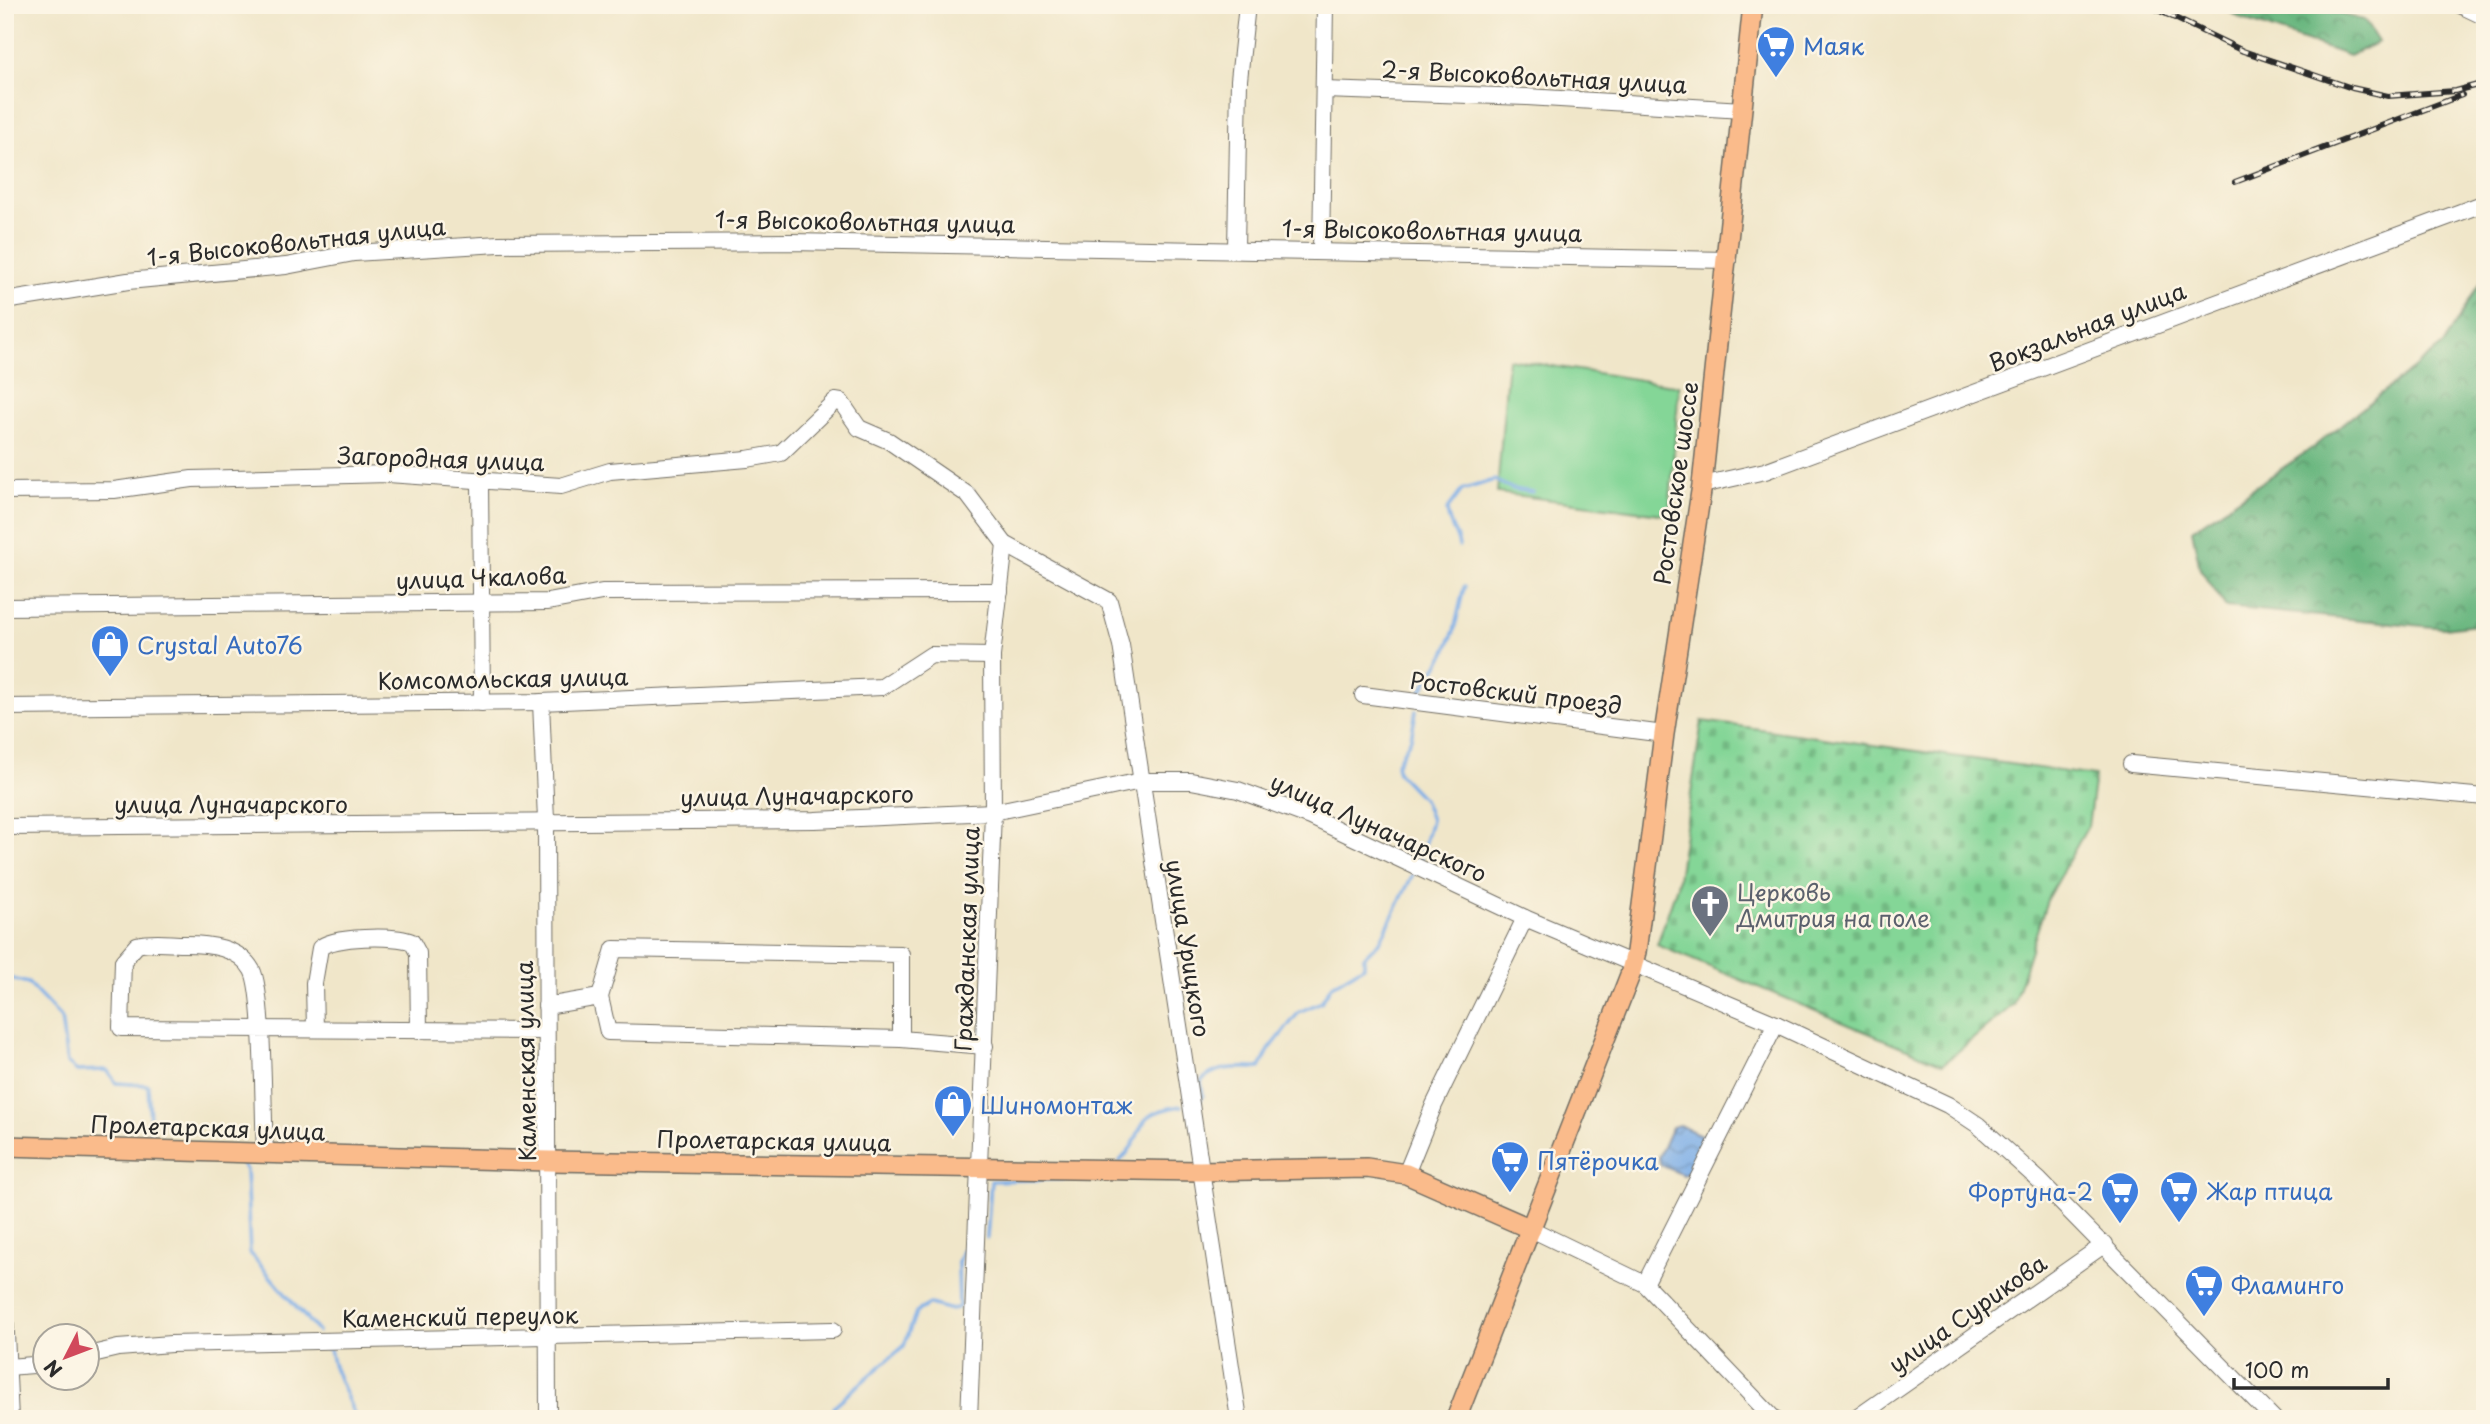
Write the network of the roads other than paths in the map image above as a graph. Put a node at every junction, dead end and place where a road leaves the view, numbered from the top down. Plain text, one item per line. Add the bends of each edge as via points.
1 (1247, 5) edge
2 (1325, 5) edge
3 (1753, 5) edge
4 (2460, 5) edge
5 (2485, 17) edge
6 (1324, 90) junction
7 (1743, 110) junction
8 (2485, 203) edge
9 (1236, 249) junction
10 (1321, 251) junction
11 (1728, 260) junction
12 (5, 301) edge
13 (480, 481) junction
14 (1702, 485) junction
15 (5, 491) edge
16 (1004, 544) junction
17 (1000, 591) junction
18 (482, 603) junction
19 (5, 607) edge
20 (992, 656) junction
21 (1363, 695) dead end
22 (541, 702) junction
23 (482, 703) junction
24 (5, 707) edge
25 (1664, 734) junction
26 (2131, 764) dead end
27 (1140, 781) junction
28 (2485, 797) edge
29 (993, 812) junction
30 (546, 820) junction
31 (5, 827) edge
32 (1525, 918) junction
33 (1633, 965) junction
34 (600, 997) junction
35 (546, 1006) junction
36 (1776, 1024) junction
37 (259, 1029) junction
38 (315, 1029) junction
39 (419, 1031) junction
40 (547, 1031) junction
41 (901, 1039) junction
42 (985, 1046) junction
43 (5, 1146) edge
44 (265, 1153) junction
45 (549, 1161) junction
46 (981, 1168) junction
47 (1199, 1171) junction
48 (1406, 1174) junction
49 (1531, 1229) junction
50 (2105, 1244) junction
51 (1645, 1284) junction
52 (5, 1312) edge
53 (833, 1330) dead end
54 (548, 1334) junction
55 (6, 1339) edge
56 (102, 1352) edge
57 (32, 1365) edge
58 (8, 1367) junction
59 (10, 1419) edge
60 (548, 1419) edge
61 (969, 1419) edge
62 (1239, 1419) edge
63 (1456, 1419) edge
64 (1774, 1419) edge
65 (1855, 1419) edge
66 (2274, 1419) edge

1 - 9 street via 1239,80
2 - 6 street
3 - 7 main road, Ростовское шоссе
4 - 5 street
6 - 7 street, 2-я Высоковольтная улица
6 - 10 street
7 - 11 main road, Ростовское шоссе
8 - 14 street, Вокзальная улица via 1765,471
9 - 10 street, 1-я Высоковольтная улица
9 - 12 street, 1-я Высоковольтная улица via 791,242 499,244 354,253 286,266 128,282
10 - 11 street, 1-я Высоковольтная улица
11 - 14 main road, Ростовское шоссе
13 - 15 street, Загородная улица via 388,474 192,479 114,490
13 - 16 street, Загородная улица via 561,486 610,471 781,453 835,401 859,428 889,441 968,495
13 - 18 street
14 - 25 main road, Ростовское шоссе
16 - 17 street, Гражданская улица
16 - 27 street, улица Урицкого via 1109,601 1121,645
17 - 18 street, улица Чкалова via 603,592 548,602
17 - 20 street, Гражданская улица
18 - 19 street, улица Чкалова
18 - 23 street
20 - 22 street, Комсомольская улица via 931,655 882,687
20 - 29 street, Гражданская улица
21 - 25 street, Ростовский проезд
22 - 23 street, Комсомольская улица
22 - 30 street, Каменская улица
23 - 24 street, Комсомольская улица
25 - 33 main road, Ростовское шоссе
26 - 28 street
27 - 29 street, улица Луначарского
27 - 32 street, улица Луначарского via 1191,781 1238,790 1311,817
27 - 47 street, улица Урицкого
29 - 30 street, улица Луначарского via 815,820
29 - 42 street, Гражданская улица
30 - 31 street, улица Луначарского
30 - 35 street, Каменская улица
32 - 33 street, улица Луначарского
32 - 48 street via 1434,1105
33 - 36 street, улица Луначарского
33 - 49 main road, Ростовское шоссе
34 - 35 street
34 - 41 street via 608,1032
34 - 41 street via 614,949 901,954
35 - 40 street, Каменская улица
36 - 50 street, улица Луначарского via 1948,1105 1978,1125
36 - 51 street
37 - 37 street via 121,1028 125,955 145,943 210,944 237,956 256,979
37 - 38 street
37 - 44 street
38 - 39 street
38 - 39 street via 314,984 320,948 333,940 400,939 412,942 418,953
39 - 40 street
40 - 45 street, Каменская улица
41 - 42 street
42 - 46 street, Гражданская улица
43 - 44 main road, Пролетарская улица
44 - 45 main road, Пролетарская улица
45 - 46 main road, Пролетарская улица
45 - 54 street, Каменская улица
46 - 47 main road, Пролетарская улица
46 - 61 street, Гражданская улица
47 - 48 main road, Пролетарская улица via 1367,1168
47 - 62 street, улица Урицкого
48 - 49 main road, Пролетарская улица
49 - 51 street
49 - 63 main road, Ростовское шоссе
50 - 65 street, улица Сурикова
50 - 66 street, улица Луначарского
51 - 64 street
52 - 55 street
53 - 54 street, Каменский переулок
54 - 56 street, Каменский переулок via 171,1344
54 - 60 street, Каменская улица
55 - 58 street
57 - 58 street
58 - 59 street

